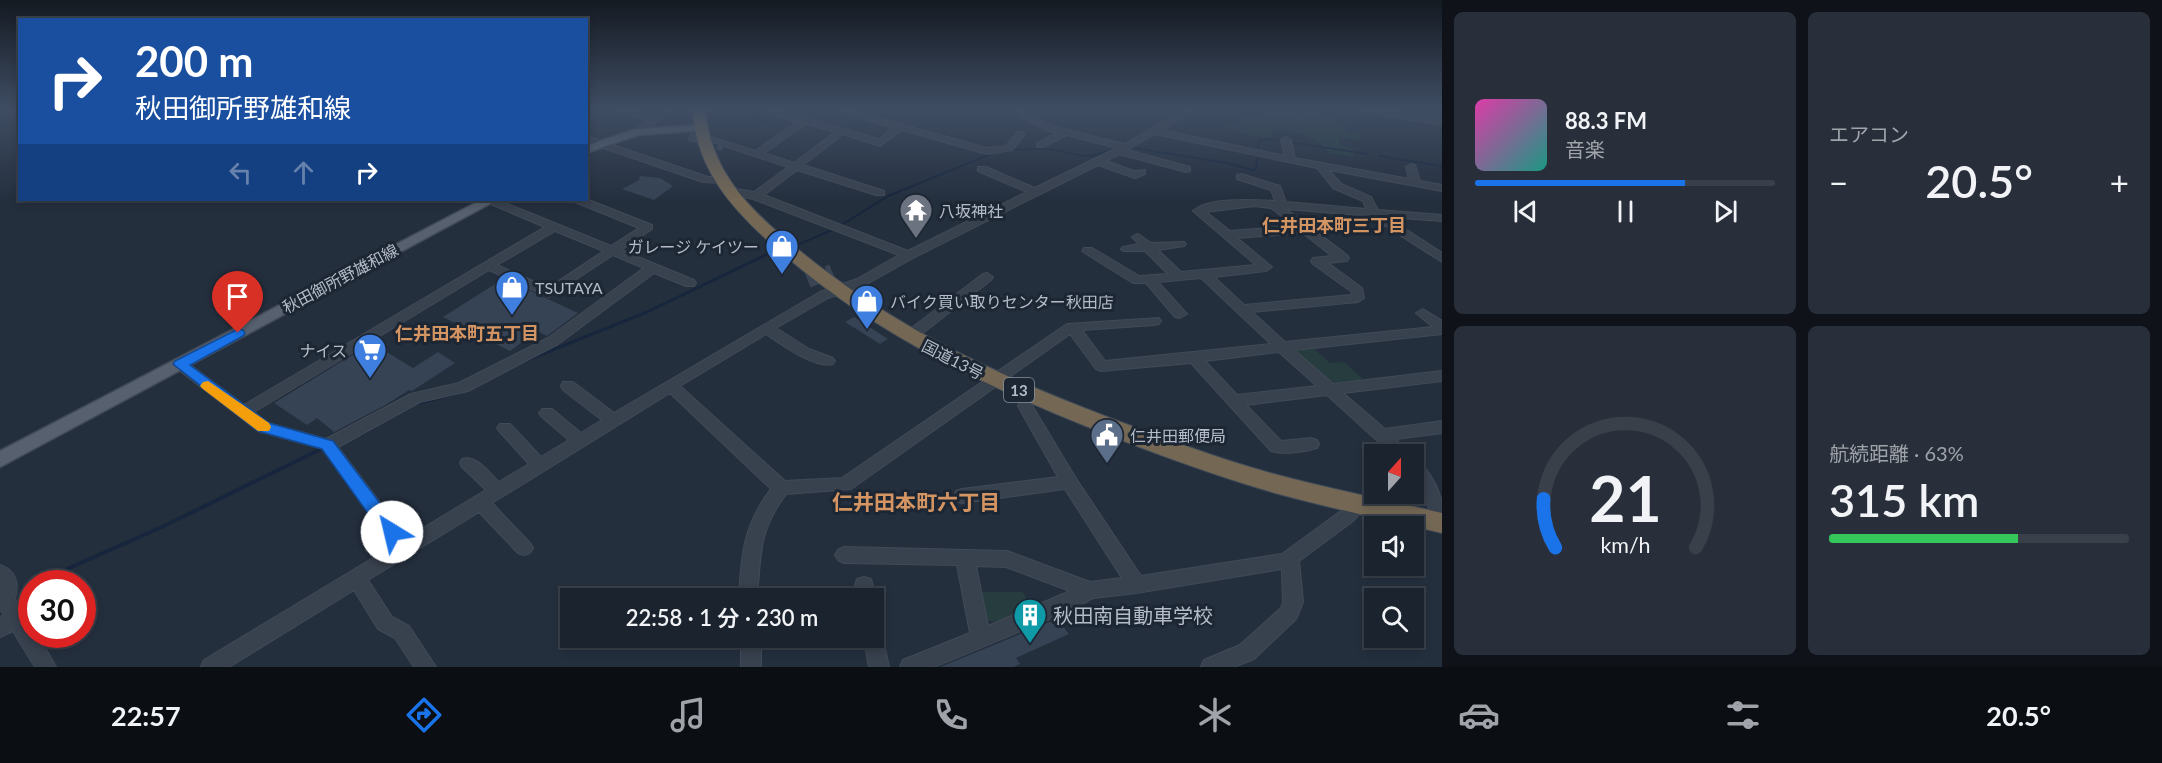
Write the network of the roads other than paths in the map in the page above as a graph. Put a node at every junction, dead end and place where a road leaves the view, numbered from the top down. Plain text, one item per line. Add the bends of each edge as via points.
1 (613, 139) edge
2 (703, 139) edge
3 (729, 139) tunnel mouth
4 (778, 139) edge
5 (831, 139) edge
6 (868, 139) edge
7 (885, 139) edge
8 (944, 139) edge
9 (1016, 139) edge
10 (1053, 139) edge
11 (1090, 139) edge
12 (1140, 139) edge
13 (1193, 139) edge
14 (588, 140) edge
15 (1287, 141) dead end
16 (600, 143) junction
17 (1040, 146) dead end
18 (588, 149) edge
19 (1122, 149) junction
20 (757, 154) junction
21 (1291, 160) junction
22 (1097, 161) junction
23 (1320, 165) junction
24 (795, 166) junction
25 (1411, 167) dead end
26 (982, 169) dead end
27 (1186, 169) dead end
28 (1141, 172) dead end
29 (1241, 177) dead end
30 (1415, 183) junction
31 (726, 185) junction
32 (1442, 188) edge
33 (1036, 192) junction
34 (880, 193) dead end
35 (756, 196) junction
36 (488, 201) edge
37 (492, 201) edge
38 (582, 201) edge
39 (1277, 204) junction
40 (1374, 213) junction
41 (1442, 218) edge
42 (555, 226) junction
43 (1306, 229) junction
44 (1228, 235) junction
45 (1138, 237) dead end
46 (1180, 244) dead end
47 (1149, 248) junction
48 (1127, 249) dead end
49 (612, 251) junction
50 (1088, 251) dead end
51 (909, 255) junction
52 (1442, 258) edge
53 (488, 265) junction
54 (653, 268) junction
55 (1204, 274) junction
56 (1178, 276) junction
57 (987, 277) dead end
58 (1149, 279) junction
59 (690, 283) dead end
60 (837, 291) junction
61 (1241, 309) junction
62 (1423, 313) dead end
63 (1180, 314) dead end
64 (1154, 321) dead end
65 (1072, 327) junction
66 (767, 328) junction
67 (1442, 328) edge
68 (910, 336) junction
69 (1282, 347) junction
70 (1194, 358) junction
71 (828, 361) dead end
72 (180, 364) junction
73 (1442, 376) edge
74 (994, 380) junction
75 (568, 386) dead end
76 (671, 386) junction
77 (1329, 389) junction
78 (1233, 401) junction
79 (1025, 406) dead end
80 (243, 412) junction
81 (548, 413) dead end
82 (614, 421) junction
83 (1442, 427) edge
84 (505, 428) dead end
85 (1382, 435) junction
86 (581, 442) junction
87 (1311, 444) dead end
88 (1391, 444) edge
89 (328, 445) junction
90 (0, 460) edge
91 (468, 463) dead end
92 (540, 466) junction
93 (1424, 481) edge
94 (1069, 482) junction
95 (781, 488) junction
96 (498, 492) junction
97 (962, 496) dead end
98 (481, 503) junction
99 (1359, 504) junction
100 (1442, 517) edge
101 (1442, 523) edge
102 (524, 548) dead end
103 (405, 549) junction
104 (844, 555) dead end
105 (1290, 558) junction
106 (965, 559) junction
107 (357, 579) junction
108 (3, 582) edge
109 (1136, 585) junction
110 (749, 588) edge
111 (1090, 590) junction
112 (8, 623) edge
113 (981, 638) junction
114 (751, 648) edge
115 (876, 648) edge
116 (46, 667) edge
117 (211, 667) edge
118 (426, 667) edge
119 (752, 667) edge
120 (879, 667) edge
121 (910, 667) edge
122 (1211, 667) edge

1 - 16 main road
2 - 31 highway, 国道13号 / 13
3 - 20 street
4 - 20 street
5 - 24 street
6 - 7 street via 880,143
8 - 9 street via 987,151 1009,148
10 - 17 street
11 - 19 street
12 - 19 street
13 - 21 street
14 - 16 street
15 - 21 street
16 - 18 main road
16 - 31 street
19 - 22 street
19 - 27 street
20 - 24 street
21 - 23 street
22 - 28 street via 1135,175
22 - 33 street
23 - 30 street
23 - 40 street via 1337,186 1367,199
24 - 34 street
24 - 35 street
25 - 30 street
26 - 33 street
29 - 39 street via 1276,188
30 - 32 street
31 - 35 street
31 - 60 highway, 国道13号 / 13 via 764,230
33 - 51 street
35 - 51 street
36 - 72 main road, 秋田御所野雄和線
37 - 42 street
38 - 49 street via 648,227
39 - 40 street
39 - 43 street
39 - 44 street via 1227,204 1198,211
40 - 41 street
40 - 52 street
42 - 49 street
42 - 53 street
43 - 44 street
43 - 61 street via 1343,258 1317,261 1358,291 1358,297
44 - 55 street via 1266,267
45 - 47 street
46 - 47 street
47 - 48 street
47 - 56 street
49 - 53 street via 549,293
49 - 54 street
50 - 58 street via 1137,280
51 - 60 street
53 - 80 street
54 - 59 street
54 - 89 street via 553,341 463,387 416,398
55 - 56 street
55 - 61 street
56 - 58 street
57 - 68 street
58 - 63 street
60 - 66 street
60 - 68 highway, 国道13号 / 13
61 - 69 street
62 - 67 street
64 - 65 street
65 - 70 street via 1101,366
65 - 74 street
66 - 71 street via 804,352
66 - 76 street
67 - 69 street
68 - 74 highway, 国道13号 / 13
69 - 70 street
69 - 77 street
70 - 78 street
72 - 80 street
72 - 90 main road, 秋田御所野雄和線
73 - 77 street
74 - 95 street via 845,484
74 - 99 highway, 国道13号 / 13 via 1152,443 1272,482
75 - 82 street
76 - 82 street
76 - 95 street
77 - 78 street
77 - 85 street
78 - 87 street via 1277,447
79 - 94 street
80 - 89 street via 263,427
81 - 86 street
82 - 86 street
83 - 85 street
84 - 92 street
85 - 88 street
86 - 92 street
89 - 103 street
91 - 96 street
92 - 96 street
93 - 100 street
94 - 97 street
94 - 109 street
95 - 110 street via 763,512 754,536
96 - 98 street
98 - 102 street
98 - 103 street
99 - 101 highway, 国道13号 / 13
99 - 105 street
103 - 107 street
104 - 106 street
105 - 109 street
105 - 122 street via 1293,602 1289,613 1247,652
106 - 111 street via 1007,559
106 - 113 street
107 - 117 street
107 - 118 street via 385,623 402,632
108 - 112 street
109 - 111 street
111 - 113 street
112 - 116 street
113 - 121 street
114 - 119 street
115 - 120 street

